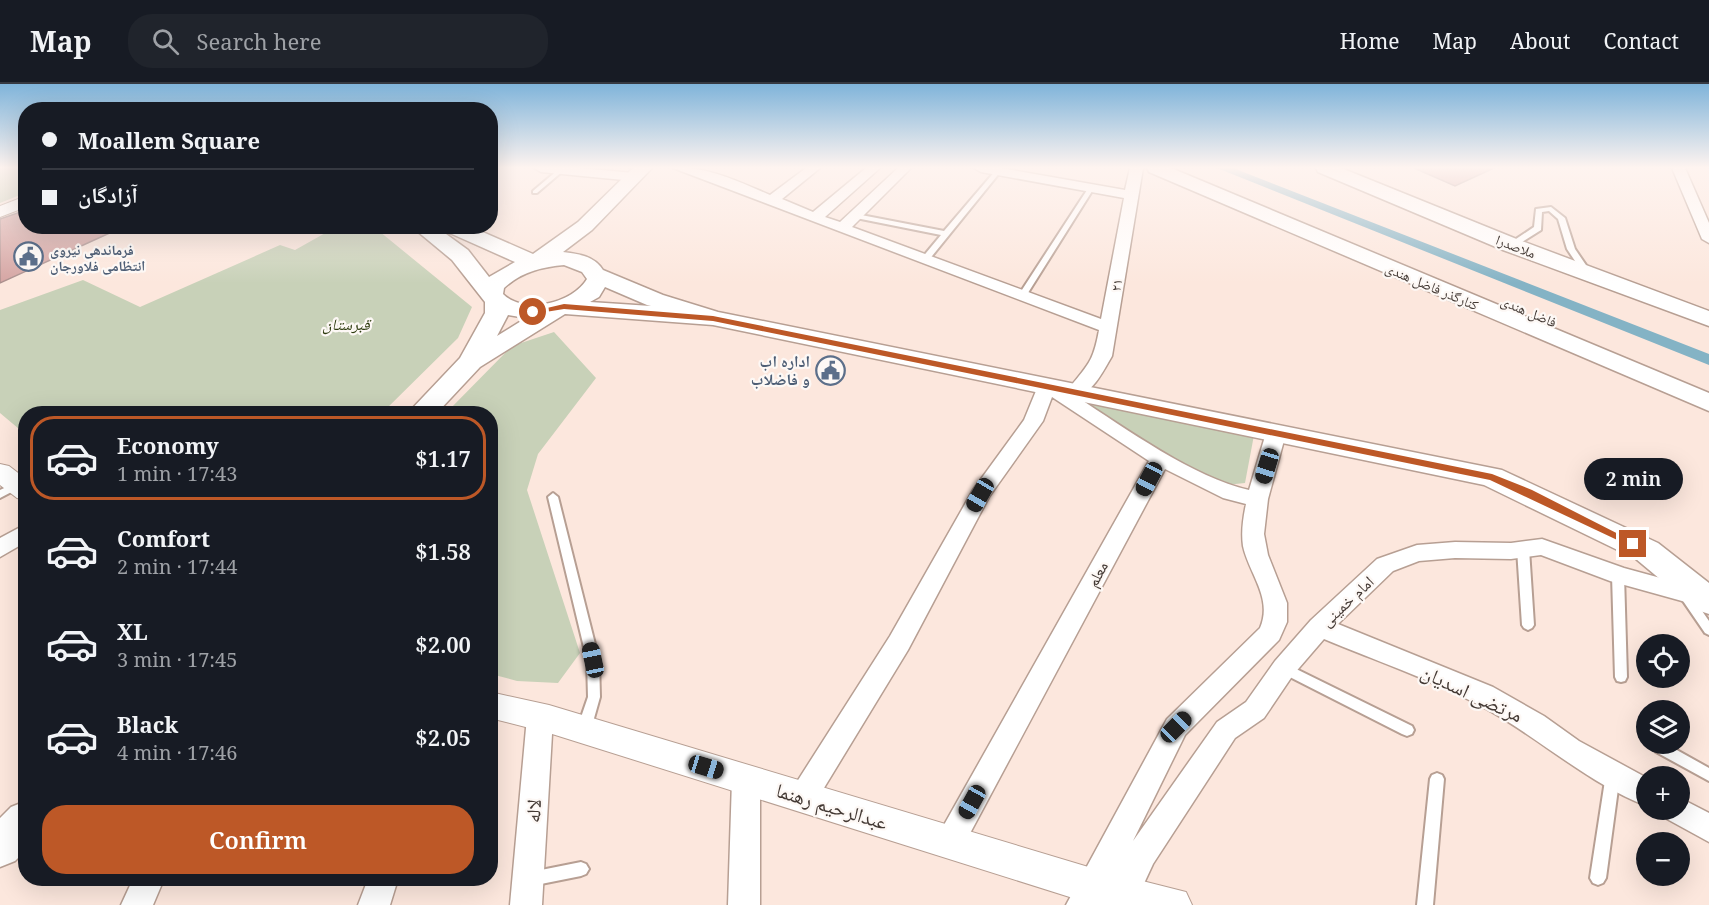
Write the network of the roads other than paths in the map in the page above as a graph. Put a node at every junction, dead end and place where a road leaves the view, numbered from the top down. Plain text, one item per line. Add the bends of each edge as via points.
1 (605, 206) edge
2 (623, 206) edge
3 (785, 206) edge
4 (829, 206) edge
5 (866, 206) edge
6 (969, 206) edge
7 (1079, 206) edge
8 (1128, 206) edge
9 (1246, 206) edge
10 (1275, 206) edge
11 (1419, 206) edge
12 (1695, 206) edge
13 (856, 216) junction
14 (815, 218) junction
15 (842, 228) junction
16 (432, 234) edge
17 (469, 234) edge
18 (946, 234) junction
19 (1709, 239) edge
20 (1511, 245) junction
21 (924, 259) junction
22 (535, 262) junction
23 (596, 274) junction
24 (1588, 274) junction
25 (1022, 296) junction
26 (494, 298) junction
27 (562, 307) junction
28 (713, 318) junction
29 (1709, 320) edge
30 (1109, 328) junction
31 (471, 362) junction
32 (1047, 386) junction
33 (1709, 386) edge
34 (1075, 392) junction
35 (1709, 403) edge
36 (429, 406) edge
37 (1276, 433) junction
38 (1160, 459) junction
39 (553, 497) dead end
40 (1257, 499) junction
41 (18, 537) edge
42 (0, 549) edge
43 (1523, 549) junction
44 (1618, 575) junction
45 (1702, 594) edge
46 (1528, 625) dead end
47 (1320, 627) junction
48 (1709, 630) edge
49 (1284, 668) junction
50 (1621, 676) dead end
51 (498, 707) edge
52 (540, 717) junction
53 (584, 730) junction
54 (1407, 730) dead end
55 (1672, 754) edge
56 (1613, 774) junction
57 (1709, 775) edge
58 (1437, 778) dead end
59 (746, 780) junction
60 (1636, 787) edge
61 (803, 797) junction
62 (1690, 817) edge
63 (18, 828) edge
64 (1709, 828) edge
65 (950, 842) junction
66 (0, 847) edge
67 (581, 869) dead end
68 (1598, 878) dead end
69 (146, 886) edge
70 (380, 886) edge
71 (527, 892) edge
72 (1105, 898) edge
73 (137, 905) edge
74 (374, 905) edge
75 (744, 905) edge
76 (1173, 905) edge
77 (1425, 905) edge

1 - 22 main road via 585,226
2 - 23 main road via 597,237
3 - 14 street
4 - 14 street
5 - 13 street
6 - 18 lane
7 - 25 lane
8 - 30 street, ۲۱
9 - 35 main road, کنارگذر فاضل هندی
10 - 33 main road, فاضل هندی
11 - 20 main road, ملاصدرا
12 - 19 street
13 - 15 street
13 - 18 lane
14 - 15 street
15 - 21 street
16 - 26 main road via 460,255
17 - 22 main road
18 - 21 lane
20 - 24 main road, ملاصدرا
20 - 24 lane via 1538,228 1538,210 1551,209 1561,218 1571,249
21 - 25 street
22 - 23 main road via 571,260
22 - 26 main road via 499,278 493,286
23 - 27 main road via 596,286 591,292
23 - 28 main road via 655,300
24 - 29 main road, ملاصدرا
25 - 30 street
26 - 27 main road via 521,311
26 - 31 main road via 496,313
27 - 28 main road
27 - 31 main road
28 - 32 main road
30 - 34 street, ۲۱ via 1103,356 1093,375
31 - 36 main road
32 - 34 main road
32 - 38 street
32 - 61 street via 1034,421 980,495 899,643
34 - 37 main road
37 - 40 street
37 - 45 main road via 1492,477 1647,551
38 - 40 street via 1230,493
38 - 65 street, معلم
39 - 53 lane via 593,660 594,698
40 - 72 street via 1252,528 1256,554 1272,588 1277,619 1270,633 1176,727
41 - 42 street
43 - 44 street, امام خمینی via 1542,547 1561,552
43 - 46 lane
43 - 47 street, امام خمینی via 1417,553 1385,565
44 - 45 street, امام خمینی
44 - 50 lane
45 - 48 lane
47 - 49 street, امام خمینی
47 - 56 street, مرتضی اسدیان via 1484,695
49 - 54 lane
49 - 72 street, امام خمینی via 1255,710 1226,730 1142,854
51 - 52 street, عبدالرحیم رهنما
52 - 53 street, عبدالرحیم رهنما
52 - 71 street, لاله
53 - 59 street, عبدالرحیم رهنما
55 - 57 lane
56 - 60 street, مرتضی اسدیان
56 - 68 lane
58 - 77 lane
59 - 61 street, عبدالرحیم رهنما
59 - 75 street
61 - 65 street, عبدالرحیم رهنما
62 - 64 street
63 - 66 main road
65 - 72 street, عبدالرحیم رهنما
67 - 71 lane
69 - 73 street
70 - 74 street
72 - 76 street, عبدالرحیم رهنما

